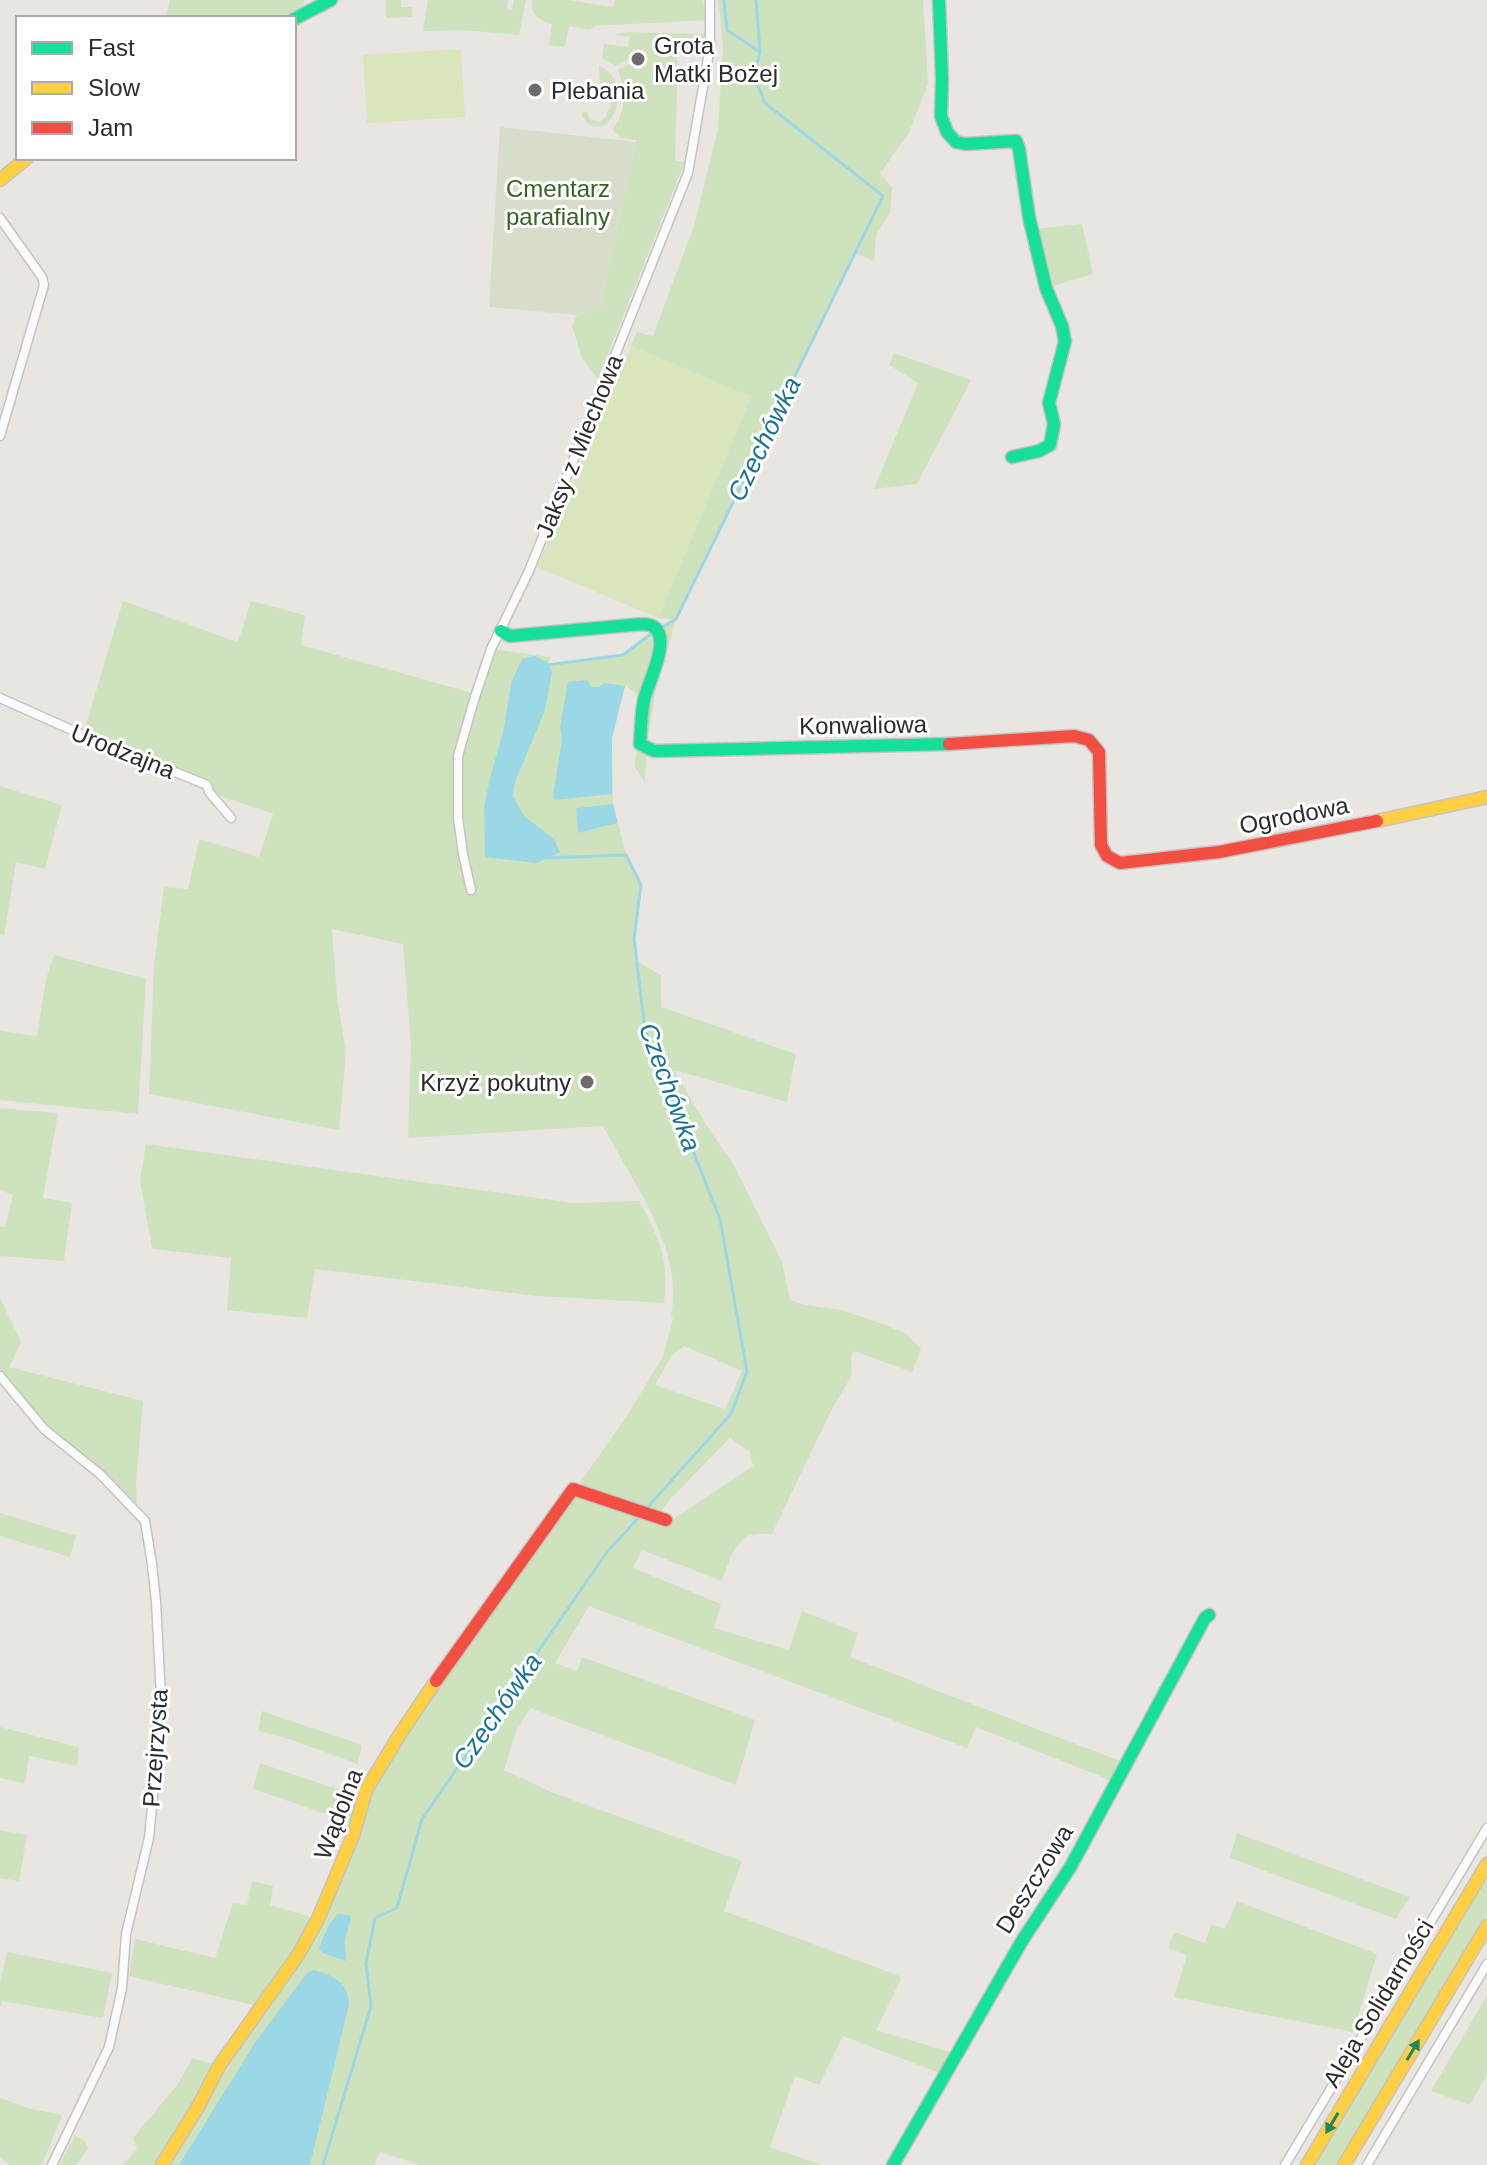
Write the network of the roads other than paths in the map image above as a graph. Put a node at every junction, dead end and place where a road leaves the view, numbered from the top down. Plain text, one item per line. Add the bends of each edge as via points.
1 (331, 0) edge
2 (710, 0) edge
3 (939, 0) edge
4 (296, 18) edge
5 (25, 160) edge
6 (0, 180) edge
7 (0, 218) edge
8 (0, 436) edge
9 (1012, 457) dead end
10 (501, 631) junction
11 (0, 698) edge
12 (1487, 797) edge
13 (231, 818) dead end
14 (1109, 859) joint
15 (471, 890) dead end
16 (0, 1376) edge
17 (666, 1520) dead end
18 (1209, 1615) dead end
19 (1487, 1828) edge
20 (1487, 1864) edge
21 (1487, 1926) edge
22 (1487, 1964) edge
23 (52, 2165) edge
24 (162, 2165) edge
25 (893, 2165) edge
26 (1285, 2165) edge
27 (1307, 2165) edge
28 (1344, 2165) edge
29 (1367, 2165) edge

1 - 4 street
2 - 10 street, Jaksy z Miechowa via 710,47 688,173
3 - 9 street via 941,116 956,142 1016,141 1046,288 1065,341 1049,403 1054,424 1050,445
5 - 6 street
7 - 8 street via 44,285
10 - 14 street, Konwaliowa via 510,636 654,627 659,653 645,698 640,744 654,751 1089,739 1099,752 1101,845
10 - 15 street, Jaksy z Miechowa via 458,756 458,818
11 - 13 street, Urodzajna via 207,785
12 - 14 street, Ogrodowa via 1219,852 1125,864
16 - 23 street, Przejrzysta via 44,1429 100,1474 145,1521 156,1602 160,1722 149,1838 126,1934 122,1988 109,2047
17 - 24 street, Wądolna via 573,1489 366,1790 318,1919 219,2066
18 - 25 street, Deszczowa via 1068,1871
19 - 26 street
20 -> 27 street, Aleja Solidarności
28 -> 21 street
22 - 29 street

